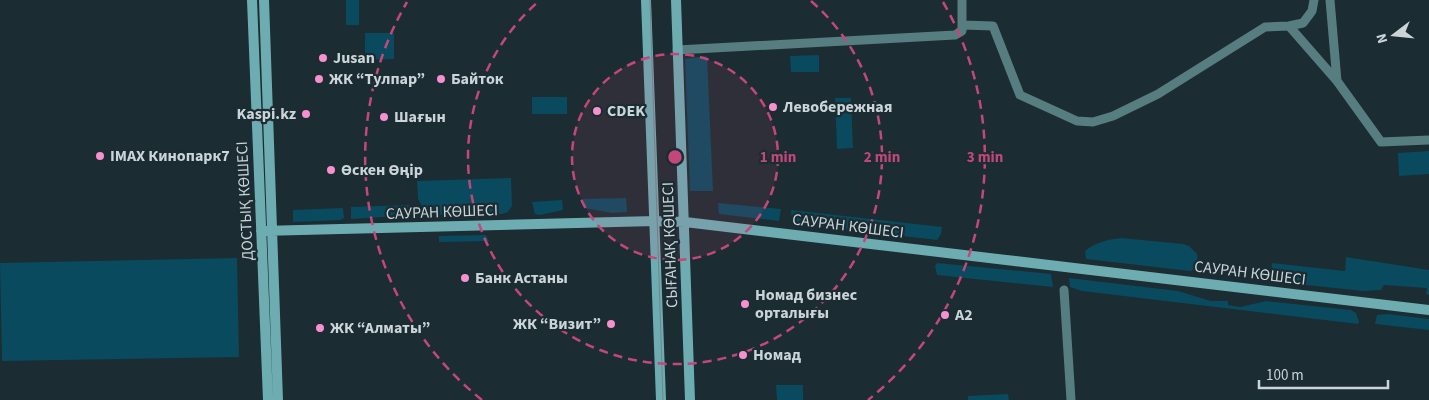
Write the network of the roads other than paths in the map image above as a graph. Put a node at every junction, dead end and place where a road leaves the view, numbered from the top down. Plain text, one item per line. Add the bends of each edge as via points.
1 (252, 0) edge
2 (264, 0) edge
3 (646, 0) edge
4 (676, 0) edge
5 (962, 0) edge
6 (1314, 0) edge
7 (1330, 0) edge
8 (963, 25) junction
9 (1289, 26) junction
10 (677, 50) junction
11 (1337, 81) junction
12 (1429, 140) edge
13 (655, 221) junction
14 (685, 222) junction
15 (261, 231) junction
16 (272, 232) junction
17 (1064, 290) dead end
18 (1429, 310) edge
19 (268, 400) edge
20 (278, 400) edge
21 (660, 400) edge
22 (690, 400) edge
23 (1071, 400) edge

1 - 15 street, ДОСТЫҚ КӨШЕСІ
2 - 16 street, ДОСТЫҚ КӨШЕСІ
3 - 13 street, СЫҒАНАҚ КӨШЕСІ
4 - 10 street, СЫҒАНАҚ КӨШЕСІ
5 - 8 street
6 - 9 street via 1312,11 1303,23
7 - 11 street
8 - 9 street via 993,26 1020,95 1077,121 1093,122 1114,116 1158,94 1265,27
8 - 10 street via 962,31 955,35
9 - 11 street
10 - 14 street, СЫҒАНАҚ КӨШЕСІ
11 - 12 street via 1381,142
13 - 14 street, САУРАН КӨШЕСІ
13 - 16 street, САУРАН КӨШЕСІ
13 - 21 street, СЫҒАНАҚ КӨШЕСІ
14 - 18 street, САУРАН КӨШЕСІ
14 - 22 street, СЫҒАНАҚ КӨШЕСІ
15 - 16 street, САУРАН КӨШЕСІ
15 - 19 street, ДОСТЫҚ КӨШЕСІ
16 - 20 street, ДОСТЫҚ КӨШЕСІ
17 - 23 street

